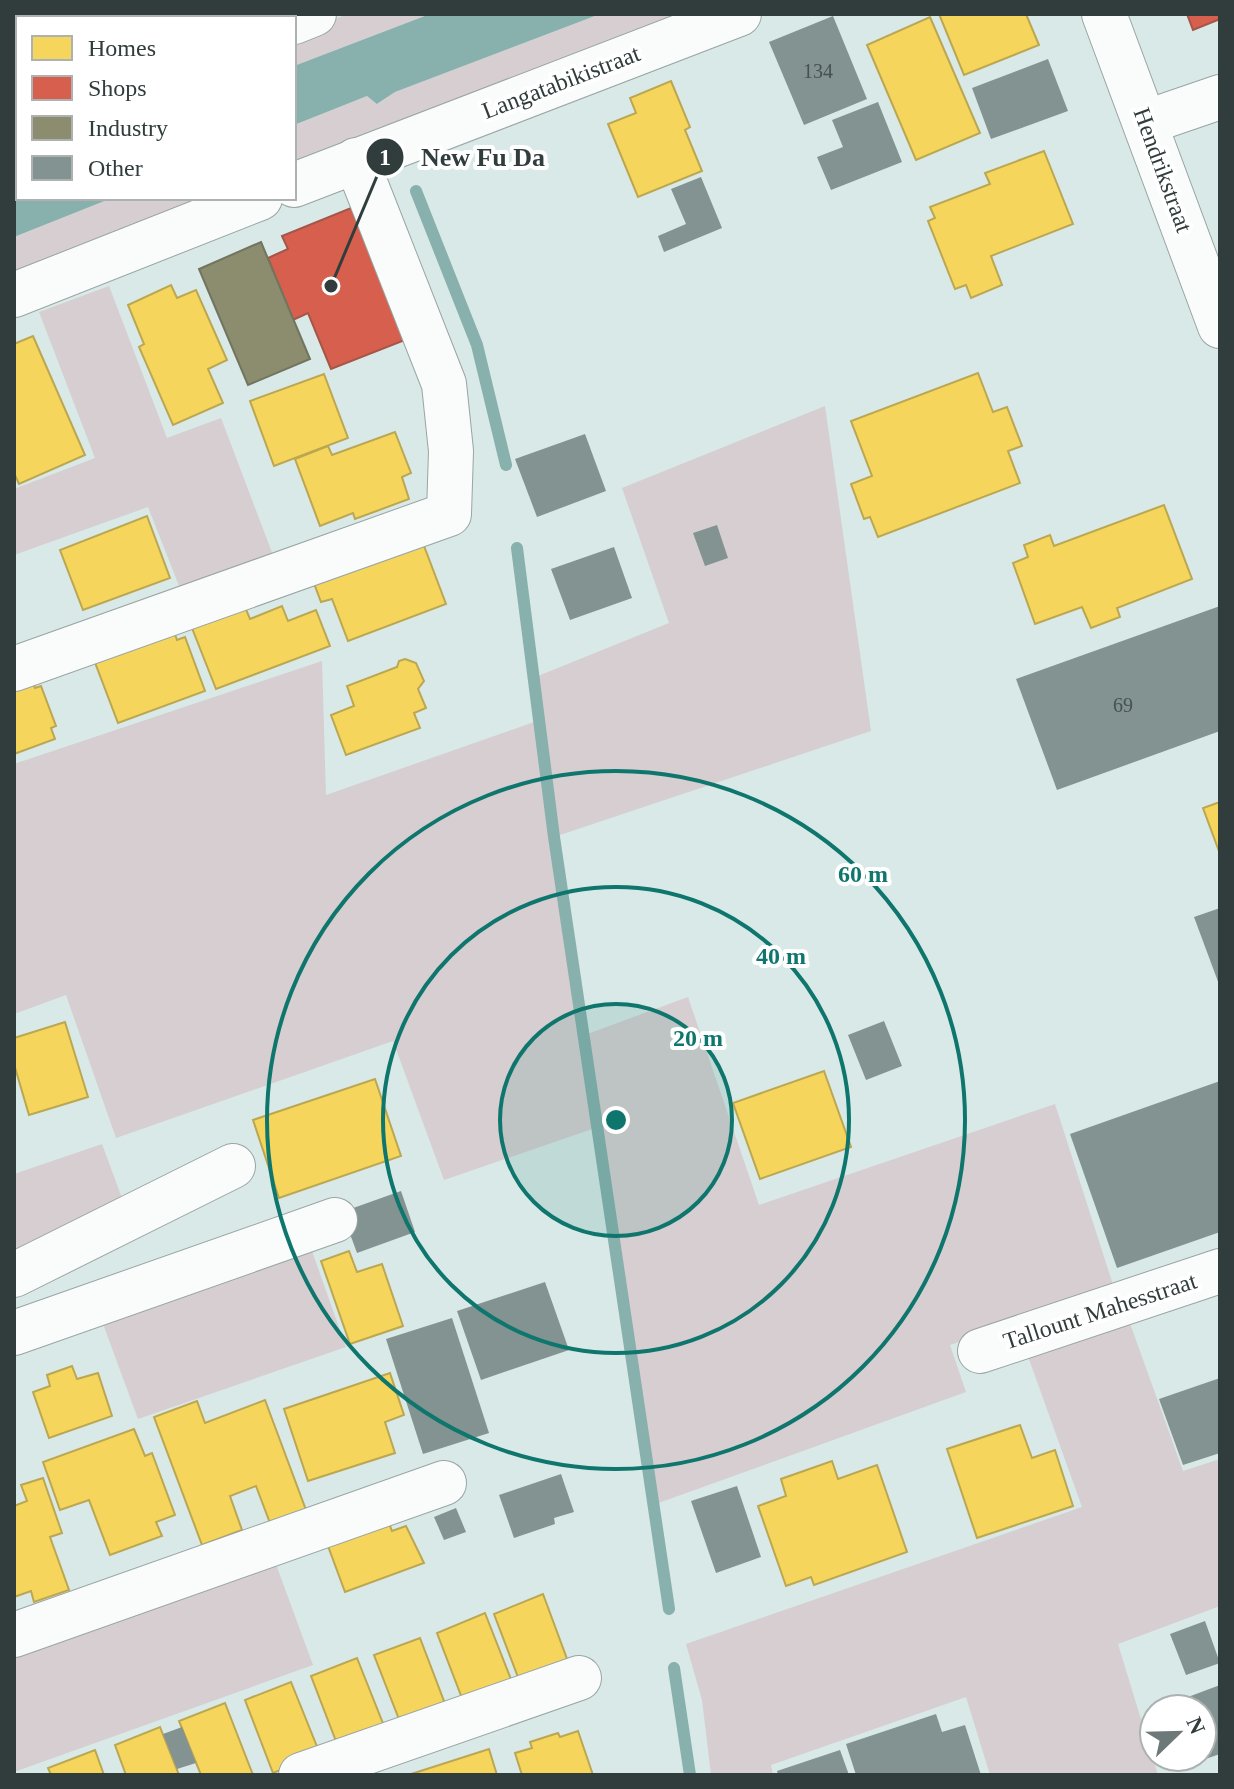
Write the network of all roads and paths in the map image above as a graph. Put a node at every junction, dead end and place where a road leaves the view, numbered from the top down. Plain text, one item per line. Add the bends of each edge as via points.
1 (739, 14) edge
2 (1104, 14) edge
3 (1220, 97) edge
4 (1147, 122) junction
5 (356, 160) junction
6 (296, 184) edge
7 (255, 200) edge
8 (14, 295) edge
9 (1220, 326) edge
10 (14, 669) edge
11 (233, 1166) dead end
12 (335, 1220) dead end
13 (1220, 1271) edge
14 (14, 1275) edge
15 (14, 1333) edge
16 (980, 1351) dead end
17 (444, 1483) dead end
18 (14, 1635) edge
19 (579, 1678) dead end
20 (301, 1775) edge

1 - 5 street, Langatabikistraat
2 - 4 street, Hendrikstraat
3 - 4 street
4 - 9 street, Hendrikstraat
5 - 6 street, Langatabikistraat
5 - 10 street via 444,384 451,451 449,514
7 - 8 street
11 - 14 street
12 - 15 street
13 - 16 street, Tallount Mahesstraat
17 - 18 street
19 - 20 street

